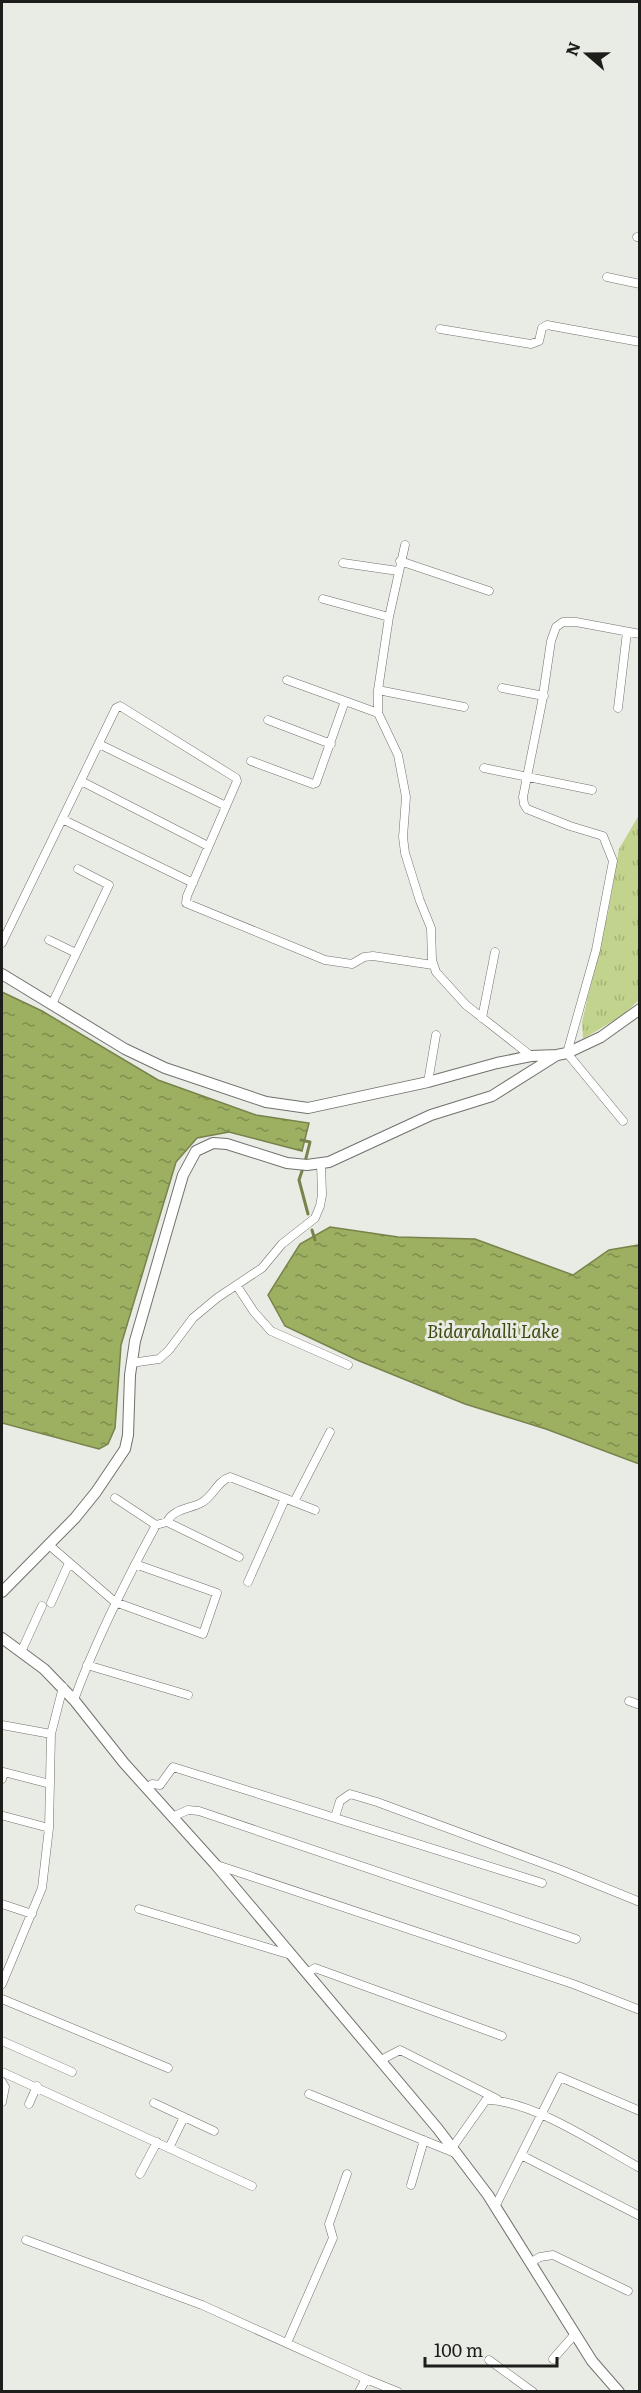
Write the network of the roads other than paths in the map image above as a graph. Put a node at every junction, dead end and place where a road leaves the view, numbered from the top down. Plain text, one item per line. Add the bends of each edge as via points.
1 (607, 277) dead end
2 (639, 284) edge
3 (440, 329) dead end
4 (639, 342) edge
5 (405, 545) dead end
6 (400, 561) junction
7 (343, 563) dead end
8 (398, 571) junction
9 (489, 591) dead end
10 (323, 599) dead end
11 (389, 616) junction
12 (627, 632) junction
13 (639, 634) edge
14 (287, 680) dead end
15 (502, 688) dead end
16 (378, 690) junction
17 (544, 696) junction
18 (345, 701) junction
19 (464, 707) dead end
20 (618, 708) dead end
21 (378, 713) junction
22 (268, 720) dead end
23 (99, 744) junction
24 (331, 744) junction
25 (251, 761) dead end
26 (484, 768) dead end
27 (527, 777) junction
28 (81, 781) junction
29 (592, 790) dead end
30 (226, 806) junction
31 (62, 819) junction
32 (208, 846) junction
33 (78, 869) dead end
34 (193, 883) junction
35 (49, 940) dead end
36 (2, 943) edge
37 (495, 952) dead end
38 (76, 953) junction
39 (433, 965) junction
40 (2, 974) edge
41 (52, 1004) junction
42 (639, 1009) edge
43 (482, 1018) junction
44 (436, 1035) dead end
45 (562, 1054) junction
46 (531, 1056) junction
47 (428, 1082) junction
48 (623, 1121) dead end
49 (321, 1164) junction
50 (237, 1286) junction
51 (131, 1363) junction
52 (348, 1365) dead end
53 (330, 1432) dead end
54 (115, 1498) dead end
55 (285, 1499) junction
56 (294, 1502) junction
57 (315, 1510) dead end
58 (167, 1522) junction
59 (156, 1525) junction
60 (49, 1545) junction
61 (239, 1557) dead end
62 (69, 1563) junction
63 (135, 1564) junction
64 (248, 1582) dead end
65 (2, 1592) edge
66 (115, 1602) junction
67 (51, 1604) dead end
68 (42, 1606) dead end
69 (2, 1638) edge
70 (21, 1653) junction
71 (87, 1665) junction
72 (63, 1687) junction
73 (188, 1695) dead end
74 (74, 1700) junction
75 (630, 1701) dead end
76 (639, 1705) edge
77 (2, 1725) edge
78 (51, 1734) junction
79 (2, 1779) edge
80 (50, 1784) junction
81 (146, 1788) junction
82 (4, 1816) dead end
83 (335, 1816) junction
84 (172, 1817) junction
85 (49, 1828) junction
86 (215, 1864) junction
87 (542, 1883) dead end
88 (639, 1902) edge
89 (2, 1904) edge
90 (138, 1909) dead end
91 (32, 1914) junction
92 (576, 1939) dead end
93 (291, 1955) junction
94 (5, 1965) edge
95 (306, 1973) junction
96 (2, 1984) edge
97 (2, 1999) edge
98 (639, 2010) edge
99 (502, 2036) dead end
100 (2, 2042) edge
101 (381, 2060) junction
102 (168, 2068) dead end
103 (2, 2072) edge
104 (72, 2072) dead end
105 (2, 2082) edge
106 (37, 2086) junction
107 (309, 2094) dead end
108 (501, 2100) junction
109 (2, 2102) edge
110 (154, 2103) dead end
111 (29, 2104) dead end
112 (639, 2111) edge
113 (541, 2114) junction
114 (184, 2117) junction
115 (214, 2132) dead end
116 (424, 2140) junction
117 (157, 2142) junction
118 (169, 2148) junction
119 (454, 2150) junction
120 (521, 2155) junction
121 (639, 2168) edge
122 (140, 2174) dead end
123 (347, 2174) dead end
124 (411, 2185) dead end
125 (252, 2186) dead end
126 (495, 2207) junction
127 (639, 2216) edge
128 (26, 2240) dead end
129 (530, 2263) junction
130 (628, 2291) dead end
131 (575, 2334) junction
132 (286, 2343) junction
133 (553, 2359) dead end
134 (489, 2360) dead end
135 (366, 2379) junction
136 (359, 2391) edge
137 (398, 2391) edge
138 (532, 2391) edge
139 (619, 2391) edge

1 - 2 street
3 - 4 street via 531,344 539,341 542,328 547,325
5 - 6 street
6 - 8 street
6 - 9 street
7 - 8 street
8 - 11 street
10 - 11 street
11 - 16 street
12 - 13 street
12 - 17 street via 576,622 563,622 556,627
12 - 20 street
14 - 18 street
15 - 17 street
16 - 19 street
16 - 21 street
17 - 27 street
18 - 21 street
18 - 24 street
21 - 39 street via 398,755 406,797 403,845 431,928
22 - 24 street
23 - 28 street
23 - 30 street
23 - 30 street via 120,706 234,775 237,781
24 - 25 street via 318,781 313,784
26 - 27 street
27 - 29 street
27 - 45 street via 523,797 527,809 603,836 613,857 597,951
28 - 31 street
28 - 32 street
30 - 32 street
31 - 34 street
31 - 36 street
32 - 34 street
33 - 38 street via 109,885
34 - 39 street via 186,900 188,905 315,957 352,963 373,956
35 - 38 street
37 - 43 street
38 - 41 street
39 - 43 street via 443,981
40 - 41 street
41 - 47 street via 124,1049 158,1065 277,1105 318,1107
42 - 45 street via 601,1037
43 - 46 street
44 - 47 street
45 - 46 street
45 - 48 street
45 - 49 street via 492,1096 430,1115
46 - 47 street
49 - 50 street via 322,1195 315,1218
49 - 51 street via 287,1163 220,1143 207,1144 193,1154 183,1175
50 - 51 street via 193,1318 159,1359
50 - 52 street via 271,1331
51 - 60 street via 125,1449 85,1506
53 - 56 street
54 - 59 street
55 - 56 street
55 - 58 street via 230,1477 202,1502 172,1514
55 - 64 street
56 - 57 street
58 - 59 street
58 - 61 street
59 - 63 street
60 - 62 street
60 - 65 street
62 - 66 street
62 - 67 street
63 - 66 street
63 - 66 street via 217,1593 203,1634
66 - 71 street
68 - 70 street
69 - 70 street
70 - 72 street
71 - 73 street
71 - 74 street
72 - 74 street
72 - 78 street
74 - 81 street
75 - 76 street
77 - 78 street
78 - 80 street
79 - 80 street via 4,1772
80 - 85 street
81 - 83 street via 160,1785 173,1767
81 - 84 street
82 - 85 street
83 - 87 street
83 - 88 street via 340,1801 350,1794
84 - 86 street
84 - 92 street via 188,1810 199,1811
85 - 91 street via 42,1888
86 - 93 street
86 - 98 street via 573,1984
89 - 91 street
90 - 93 street
91 - 94 street
93 - 95 street
94 - 96 street
95 - 99 street via 315,1968
95 - 101 street
97 - 102 street
100 - 104 street
101 - 108 street via 400,2050
101 - 119 street
103 - 106 street
105 - 109 street
106 - 111 street
106 - 117 street
107 - 116 street
108 - 113 street
108 - 119 street via 486,2100
110 - 114 street
112 - 113 street via 560,2077
113 - 120 street
113 - 121 street
114 - 115 street
114 - 118 street
116 - 119 street
116 - 124 street
117 - 118 street
117 - 122 street
118 - 125 street
119 - 126 street
120 - 126 street
120 - 127 street
123 - 132 street via 329,2224 333,2238
126 - 129 street
128 - 132 street via 202,2305
129 - 130 street via 553,2255
129 - 131 street
131 - 133 street
131 - 139 street via 592,2361
132 - 135 street
134 - 138 street
135 - 136 street
135 - 137 street

